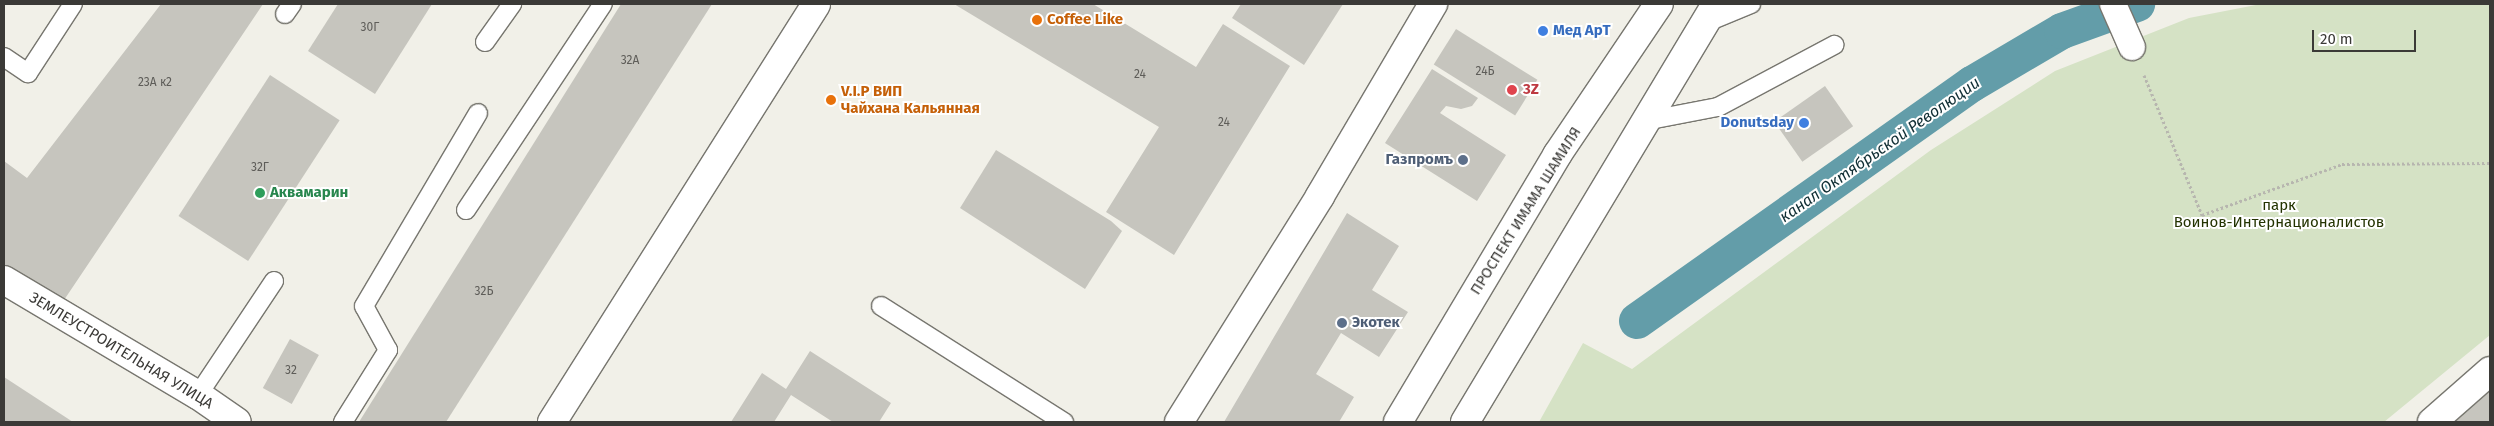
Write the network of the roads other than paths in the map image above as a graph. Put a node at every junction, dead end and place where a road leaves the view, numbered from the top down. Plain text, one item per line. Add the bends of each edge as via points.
1 (73, 4) edge
2 (512, 4) edge
3 (603, 4) edge
4 (816, 4) edge
5 (1433, 4) edge
6 (1659, 4) edge
7 (1751, 4) edge
8 (2113, 4) edge
9 (1710, 13) edge
10 (485, 42) dead end
11 (1834, 45) dead end
12 (2132, 47) road end
13 (4, 57) edge
14 (478, 113) dead end
15 (1645, 121) junction
16 (466, 210) dead end
17 (4, 280) edge
18 (274, 281) dead end
19 (881, 306) dead end
20 (2490, 371) edge
21 (198, 396) junction
22 (237, 422) edge
23 (343, 422) edge
24 (552, 422) edge
25 (1064, 422) edge
26 (1179, 422) edge
27 (1398, 422) edge
28 (1464, 422) edge
29 (2432, 422) edge

1 - 13 lane via 28,73
2 - 10 lane
3 - 16 lane
4 - 24 street
5 - 26 street via 1320,196
6 - 27 street, ПРОСПЕКТ ИМАМА ШАМИЛЯ via 1557,155
7 - 9 lane
8 - 12 street
9 - 15 street
11 - 15 lane via 1718,107
14 - 23 lane via 364,306 388,350
15 - 28 street
17 - 21 street, ЗЕМЛЕУСТРОИТЕЛЬНАЯ УЛИЦА
18 - 21 lane
19 - 25 lane
20 - 29 street
21 - 22 street, ЗЕМЛЕУСТРОИТЕЛЬНАЯ УЛИЦА

